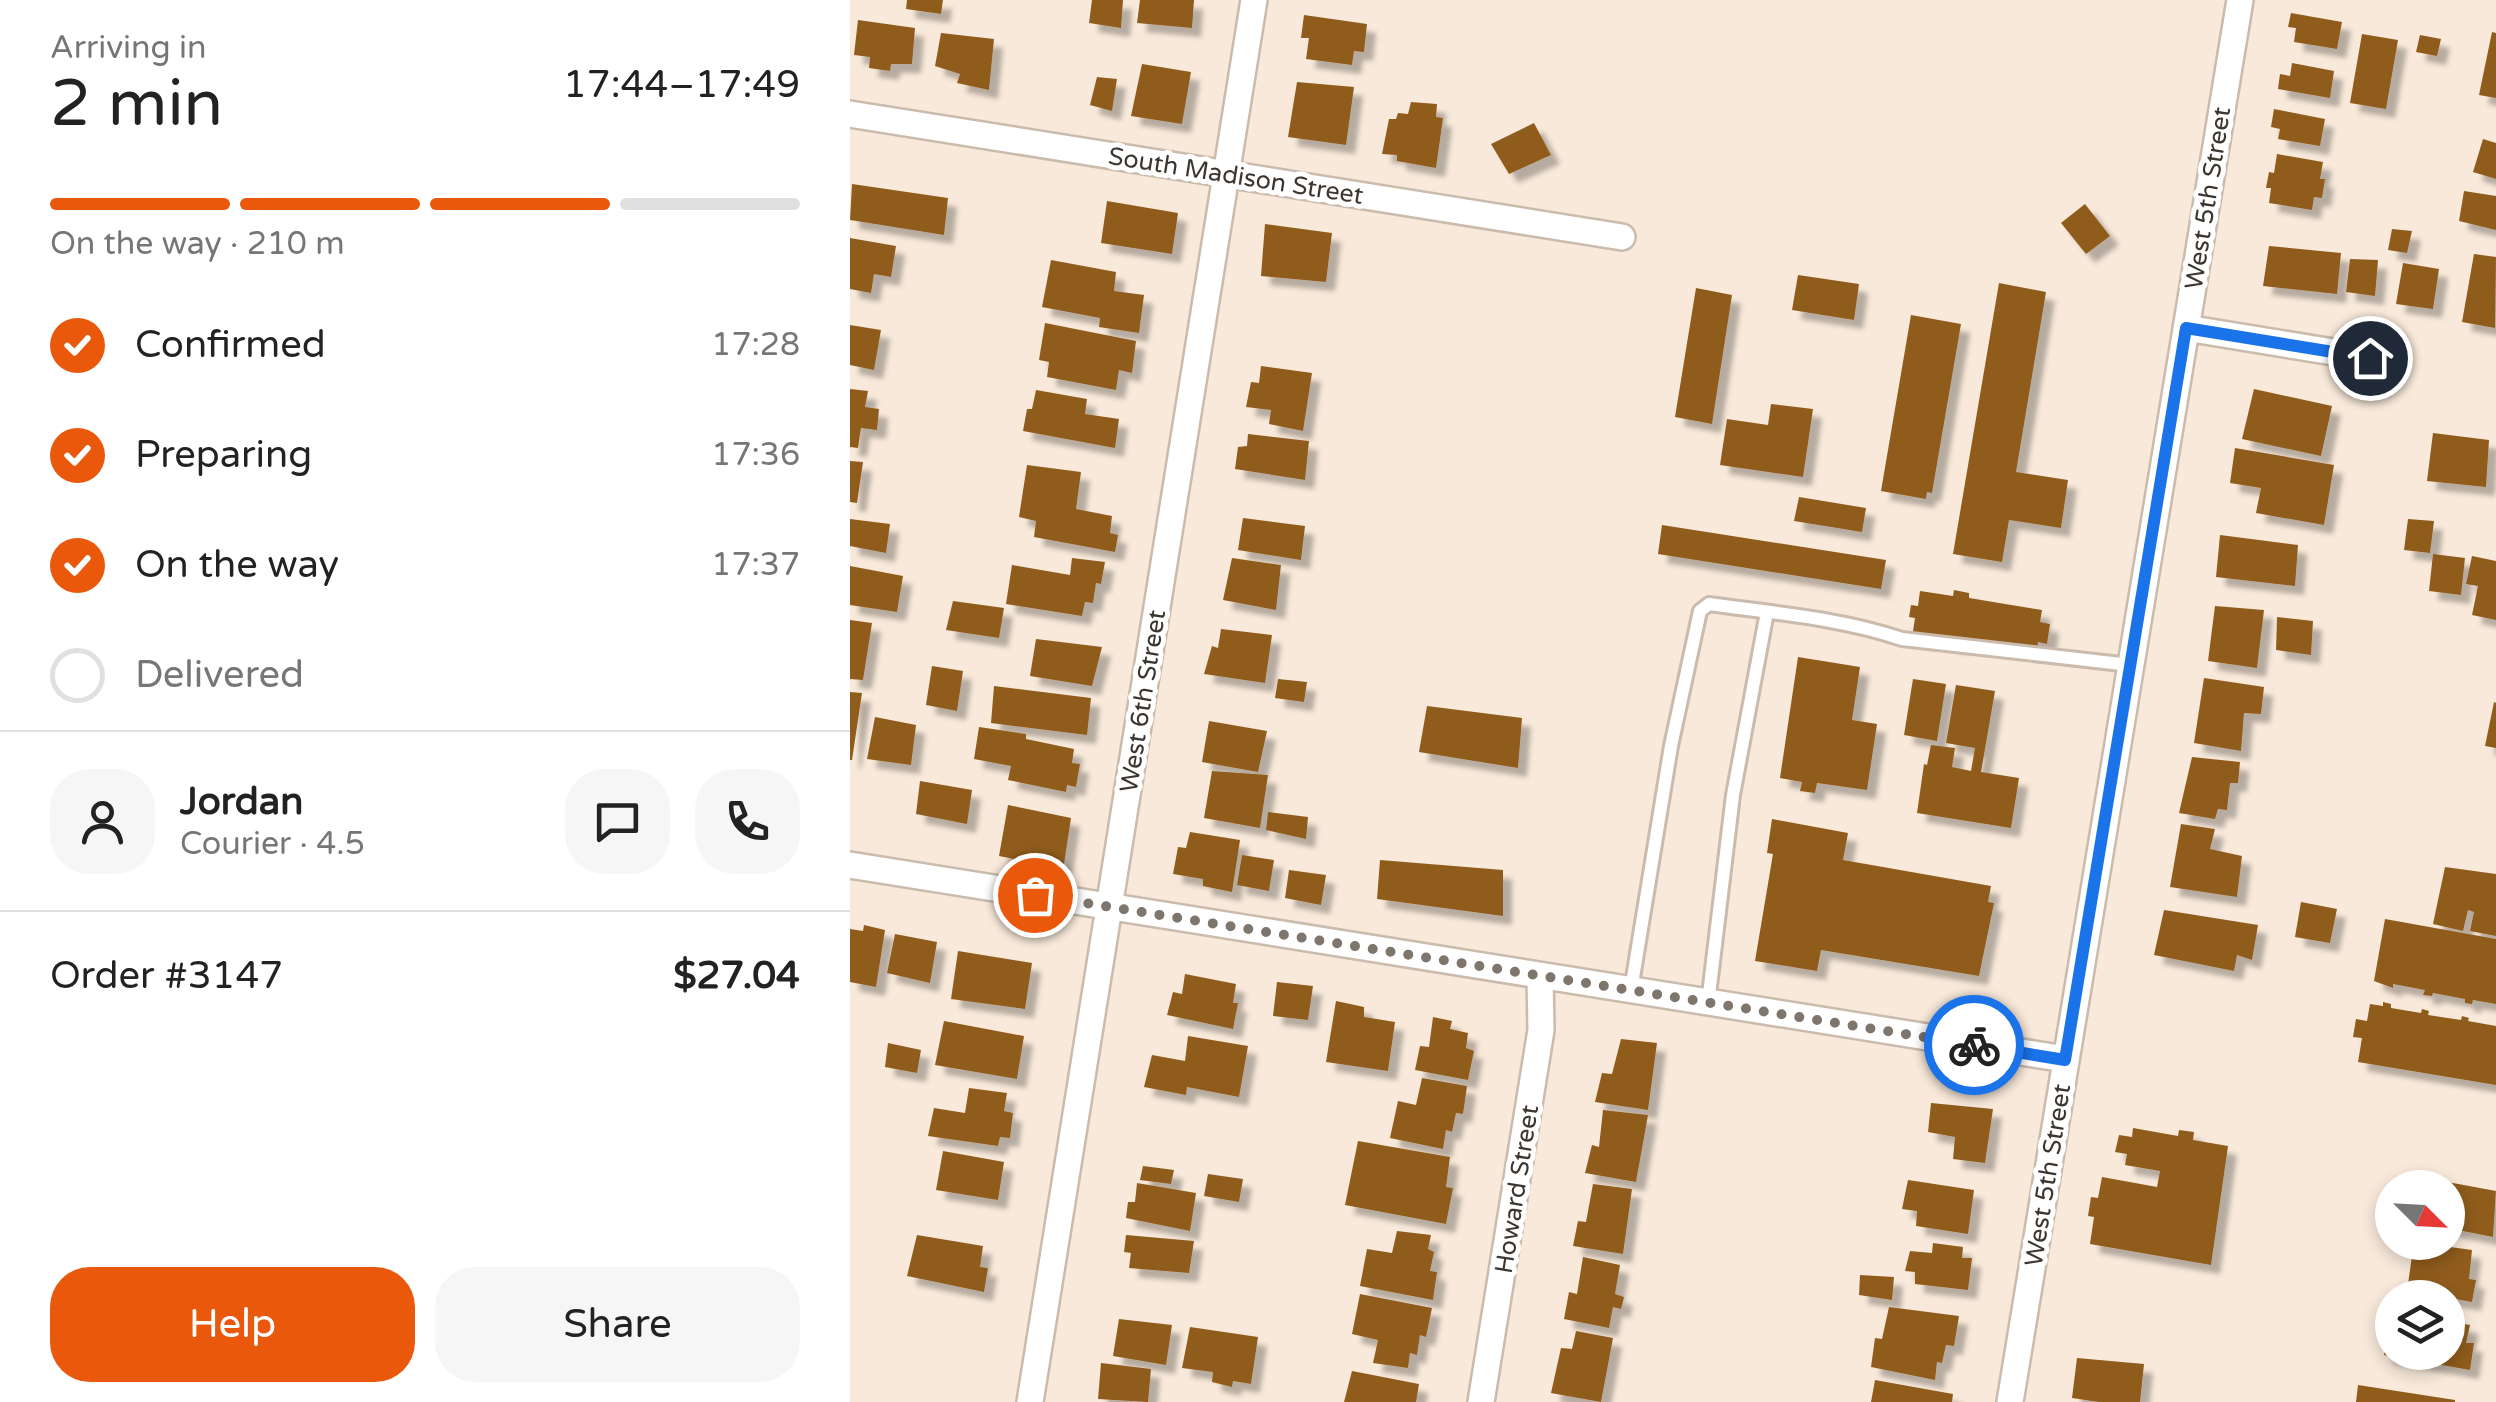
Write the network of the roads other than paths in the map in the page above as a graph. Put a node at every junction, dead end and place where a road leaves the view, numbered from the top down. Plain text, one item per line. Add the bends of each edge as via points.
1 (1254, 0) edge
2 (2240, 0) edge
3 (850, 114) edge
4 (1227, 173) junction
5 (1622, 237) dead end
6 (2186, 328) junction
7 (2370, 358) dead end
8 (1767, 612) junction
9 (2130, 665) junction
10 (850, 865) edge
11 (1110, 907) junction
12 (1540, 976) junction
13 (1631, 990) junction
14 (1708, 1002) junction
15 (2065, 1060) junction
16 (1030, 1402) edge
17 (1481, 1402) edge
18 (2010, 1402) edge

1 - 4 street, West 6th Street
2 - 6 street, West 5th Street
3 - 4 street, South Madison Street
4 - 5 street, South Madison Street
4 - 11 street, West 6th Street
6 - 7 street
6 - 9 street, West 5th Street
8 - 9 lane via 1902,639
8 - 13 lane via 1710,604 1700,611
8 - 14 lane via 1733,795
9 - 15 street, West 5th Street
10 - 11 street
11 - 12 street
11 - 16 street, West 6th Street
12 - 13 street
12 - 17 street, Howard Street via 1542,1030
13 - 14 street
14 - 15 street
15 - 18 street, West 5th Street

